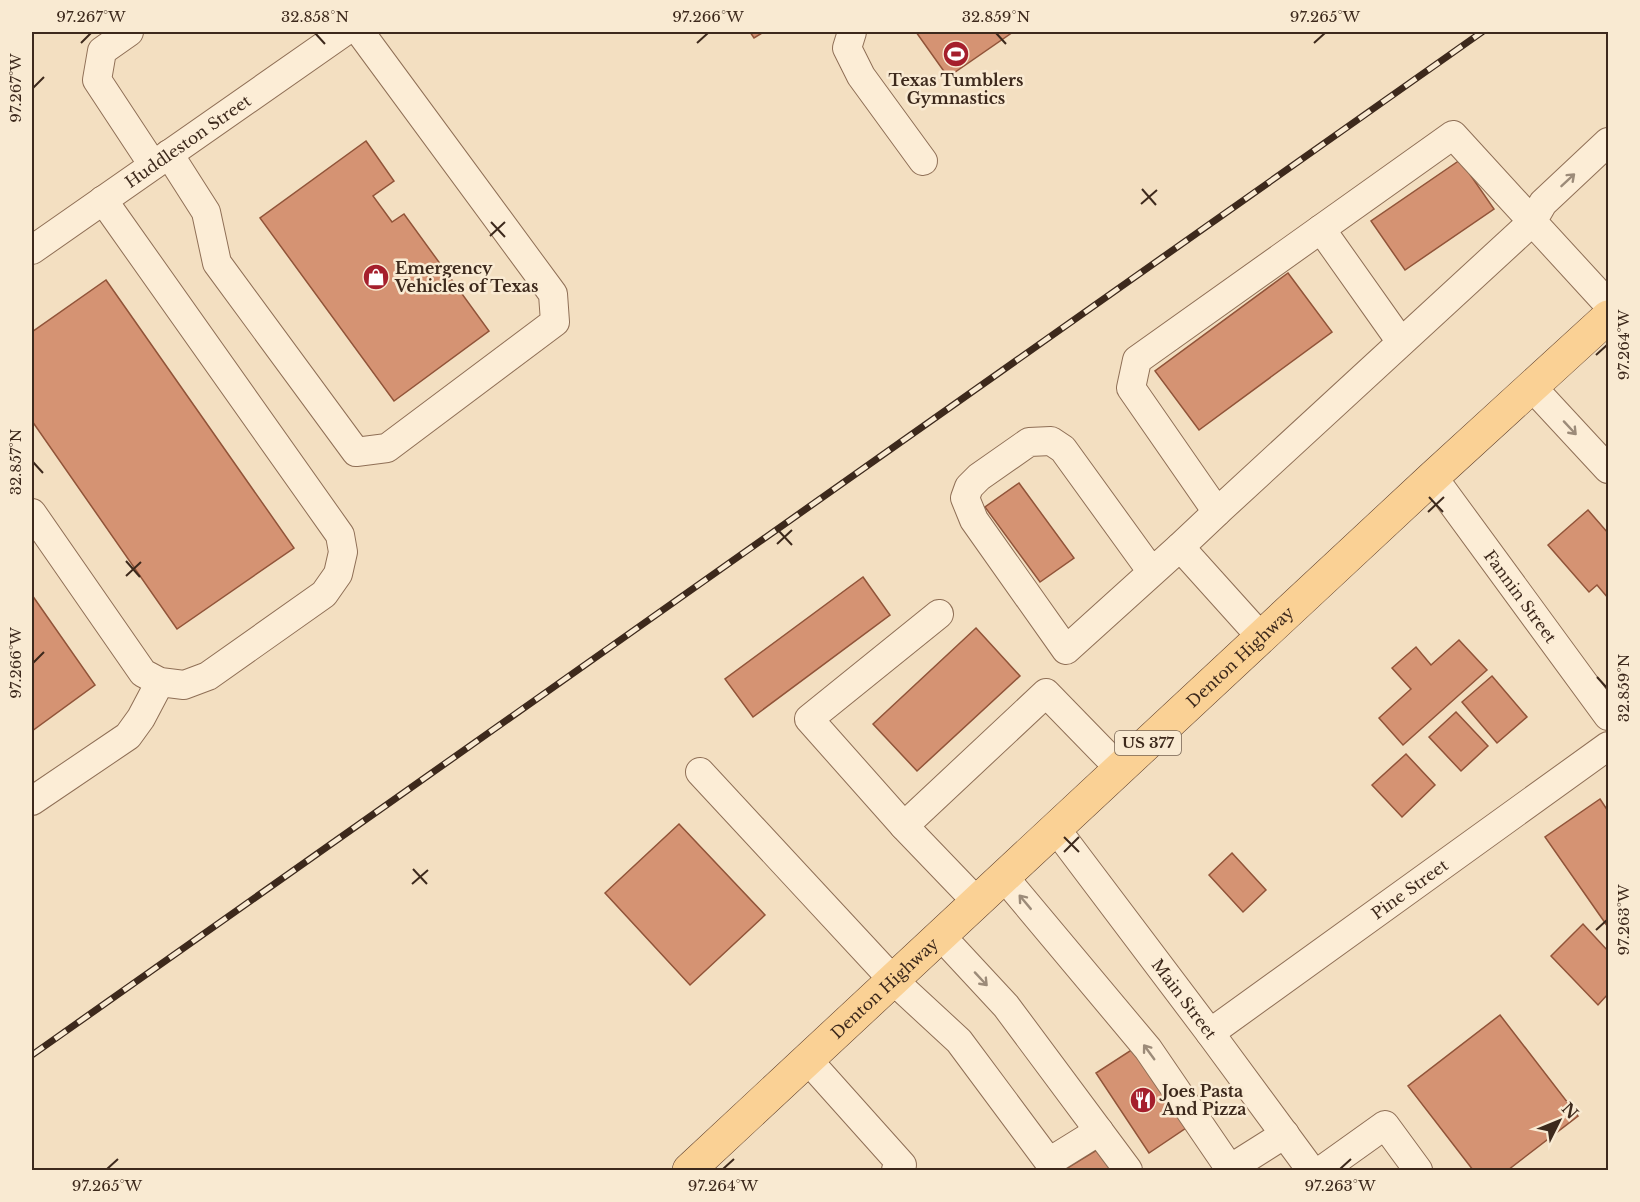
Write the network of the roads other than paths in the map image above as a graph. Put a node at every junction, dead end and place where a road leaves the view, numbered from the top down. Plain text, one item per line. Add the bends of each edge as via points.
1 (129, 32) edge
2 (344, 32) edge
3 (360, 32) edge
4 (852, 32) edge
5 (1608, 142) edge
6 (161, 159) junction
7 (923, 161) dead end
8 (103, 200) junction
9 (1532, 222) junction
10 (1321, 229) junction
11 (32, 250) edge
12 (1608, 304) edge
13 (1608, 317) edge
14 (1401, 342) junction
15 (1532, 387) junction
16 (1608, 469) edge
17 (1433, 477) junction
18 (1217, 512) junction
19 (32, 513) edge
20 (1180, 547) junction
21 (1152, 572) junction
22 (939, 614) dead end
23 (1261, 637) junction
24 (159, 682) junction
25 (1608, 716) edge
26 (1608, 746) edge
27 (1120, 769) junction
28 (700, 772) dead end
29 (32, 801) edge
30 (904, 826) junction
31 (1056, 829) junction
32 (1004, 877) junction
33 (977, 902) junction
34 (941, 936) junction
35 (893, 980) junction
36 (1210, 1033) junction
37 (808, 1060) junction
38 (1099, 1131) junction
39 (1285, 1134) junction
40 (689, 1170) edge
41 (896, 1170) edge
42 (1128, 1170) edge
43 (1229, 1170) edge
44 (1311, 1170) edge
45 (1322, 1170) edge
46 (1418, 1170) edge

1 - 6 street via 102,51 97,80
2 - 6 street, Huddleston Street
3 - 6 street via 553,294 555,322 387,448 356,452 218,263 206,212
4 - 7 street via 847,48 861,76
9 -> 5 street via 1542,203
6 - 8 street, Huddleston Street
8 - 11 street, Huddleston Street
8 - 24 street via 340,536 343,552 339,574 324,594 208,676 184,685
9 - 10 street via 1453,135
9 - 12 street
9 - 14 street
10 - 14 street
10 - 18 street via 1137,360 1131,388
13 - 15 main road, Denton Highway / US 377
14 - 18 street
15 -> 16 street
15 - 17 main road, Denton Highway / US 377
17 - 23 main road, Denton Highway / US 377
17 - 25 street, Fannin Street
18 - 20 street
19 - 24 street via 143,673
20 - 21 street
20 - 23 street
21 - 21 street via 1066,650 974,520 965,498 969,487 1029,442 1058,444
22 - 30 street via 809,719
23 - 27 main road, Denton Highway / US 377
24 - 29 street via 128,736
26 - 36 street, Pine Street
27 - 30 street via 1046,693
27 - 31 main road, Denton Highway / US 377
28 - 35 street
30 - 33 street
31 - 32 main road, Denton Highway / US 377
31 - 36 street, Main Street
32 - 33 main road, Denton Highway / US 377
43 -> 32 street via 1148,1049
33 - 34 main road, Denton Highway / US 377
34 - 35 main road, Denton Highway / US 377
34 -> 38 street via 1006,1006
35 - 37 main road, Denton Highway / US 377
35 - 38 street via 959,1041 1050,1162
36 - 39 street, Main Street
37 - 40 main road, Denton Highway / US 377
37 - 41 street via 902,1165
38 - 42 street
39 - 43 street
39 - 44 street, Main Street
45 - 46 street via 1385,1125

